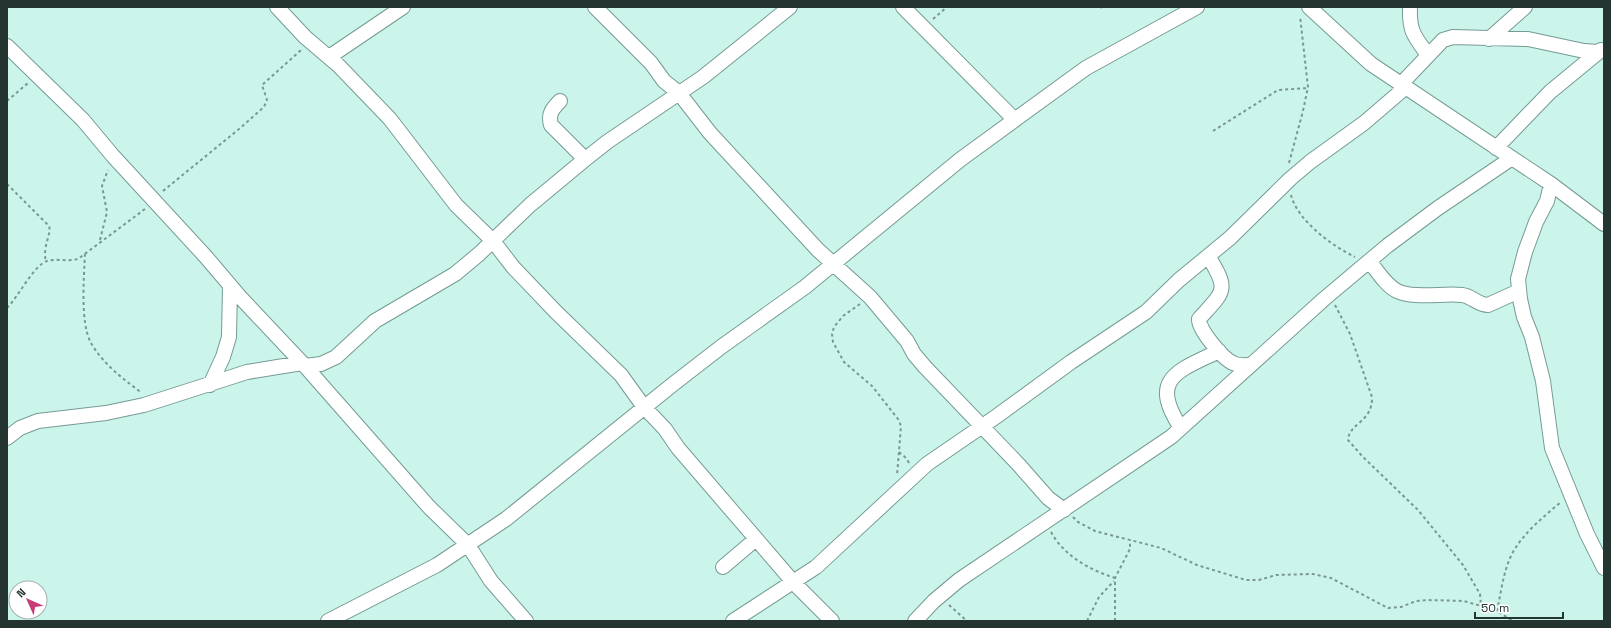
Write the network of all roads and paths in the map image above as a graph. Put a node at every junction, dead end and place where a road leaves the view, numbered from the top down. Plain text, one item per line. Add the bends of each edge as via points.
1 (277, 7) edge
2 (403, 7) edge
3 (595, 7) edge
4 (790, 7) edge
5 (903, 7) edge
6 (947, 7) edge
7 (1197, 7) edge
8 (1410, 7) edge
9 (1525, 7) edge
10 (1304, 9) edge
11 (1326, 13) edge
12 (922, 27) junction
13 (1489, 39) junction
14 (310, 42) junction
15 (7, 46) edge
16 (1601, 50) edge
17 (1428, 55) junction
18 (329, 57) junction
19 (40, 77) junction
20 (1403, 85) junction
21 (1308, 88) junction
22 (679, 93) junction
23 (7, 101) edge
24 (560, 101) dead end
25 (1015, 120) junction
26 (1213, 131) dead end
27 (1496, 148) junction
28 (1512, 158) junction
29 (585, 159) junction
30 (116, 160) junction
31 (1288, 175) junction
32 (7, 184) edge
33 (1551, 184) junction
34 (154, 201) junction
35 (1604, 224) edge
36 (493, 241) junction
37 (100, 242) junction
38 (85, 254) junction
39 (1208, 256) junction
40 (46, 262) junction
41 (1368, 262) junction
42 (832, 264) junction
43 (230, 286) junction
44 (1519, 291) junction
45 (1329, 295) junction
46 (870, 297) junction
47 (7, 308) edge
48 (1219, 351) junction
49 (303, 364) junction
50 (1251, 365) junction
51 (210, 385) junction
52 (157, 401) junction
53 (644, 407) junction
54 (982, 426) junction
55 (1181, 428) junction
56 (7, 438) edge
57 (899, 452) junction
58 (918, 472) junction
59 (898, 490) junction
60 (1570, 493) junction
61 (1065, 509) junction
62 (1046, 522) junction
63 (756, 539) junction
64 (1130, 540) junction
65 (468, 545) junction
66 (723, 567) dead end
67 (1604, 568) edge
68 (1115, 580) junction
69 (794, 582) junction
70 (939, 597) junction
71 (1481, 606) junction
72 (1497, 611) junction
73 (328, 621) edge
74 (526, 621) edge
75 (733, 621) edge
76 (832, 621) edge
77 (915, 621) edge
78 (967, 621) edge
79 (1087, 621) edge
80 (1115, 621) edge
81 (1513, 621) edge

1 - 14 street
2 - 18 street
3 - 22 street via 647,58 664,81
4 - 22 street via 703,77
5 - 12 street
6 - 12 path
7 - 25 street via 1086,68
8 - 17 street via 1410,24
9 - 13 street
10 - 11 street
10 - 21 path
11 - 20 street via 1371,64
12 - 25 street
13 - 16 street via 1528,39 1578,50
13 - 17 street via 1453,37 1443,40
14 - 18 street
14 - 34 path via 264,82 262,85 267,100 264,107
15 - 19 street
16 - 27 street via 1550,92
17 - 20 street
18 - 36 street via 390,119 456,205
19 - 23 path via 26,84
19 - 30 street via 83,120
20 - 27 street
20 - 31 street via 1364,123
21 - 26 path via 1278,90
21 - 31 path
22 - 29 street
22 - 42 street via 710,133
24 - 29 street via 550,113 551,125
25 - 42 street via 961,159
27 - 28 street
28 - 33 street
28 - 41 street via 1438,208
29 - 36 street via 530,205
30 - 34 street
30 - 37 path via 105,176 102,186 107,212
31 - 39 street via 1230,238
31 - 41 path via 1292,200 1308,224 1346,253
32 - 40 path via 49,226 45,244
33 - 35 street
33 - 44 street via 1547,201 1525,252 1518,279
34 - 37 path
34 - 43 street
36 - 49 street via 455,274 376,321 336,357 321,364
36 - 53 street via 513,267 556,312 622,375
37 - 38 path
38 - 40 path via 71,261
38 - 52 path via 84,304 87,332 91,342 112,368 132,386
39 - 48 street via 1219,273 1222,291 1218,300 1199,322
39 - 54 street via 1146,312
40 - 47 path via 32,274
41 - 44 street via 1390,286 1403,293 1461,295 1488,305
41 - 45 street
42 - 46 street
42 - 53 street
43 - 49 street
43 - 51 street via 229,337
44 - 60 street via 1543,381 1552,448
45 - 50 street
45 - 71 path via 1350,334 1372,397 1369,413 1350,433 1349,443 1418,510 1463,565 1480,594
46 - 54 street via 907,341 914,354
46 - 57 path via 843,316 834,327 832,342 844,362 872,386 898,419 901,426
48 - 50 street via 1234,364
48 - 55 street via 1177,373 1170,380 1166,395 1168,404
49 - 51 street via 247,372
49 - 65 street via 429,507
50 - 55 street
51 - 52 street
52 - 56 street via 106,413 38,422 20,428
53 - 63 street
53 - 65 street via 506,519
54 - 58 street
54 - 61 street via 1048,498
55 - 61 street
57 - 58 path
57 - 59 path via 896,479
58 - 59 street
59 - 69 street via 830,555
60 - 67 street via 1586,534
60 - 72 path via 1521,540 1511,556 1505,571
61 - 62 street
61 - 64 path via 1085,526
62 - 68 path via 1054,538 1073,557
62 - 70 street via 959,580
63 - 66 street
63 - 69 street
64 - 68 path via 1130,549
64 - 71 path via 1161,548 1197,565 1246,580 1297,573 1331,578 1388,608 1427,600 1464,601
65 - 73 street via 437,565
65 - 74 street via 491,581
68 - 79 path via 1099,597
68 - 80 path
69 - 75 street
69 - 76 street
70 - 77 street
70 - 78 path
71 - 72 path
72 - 81 path

